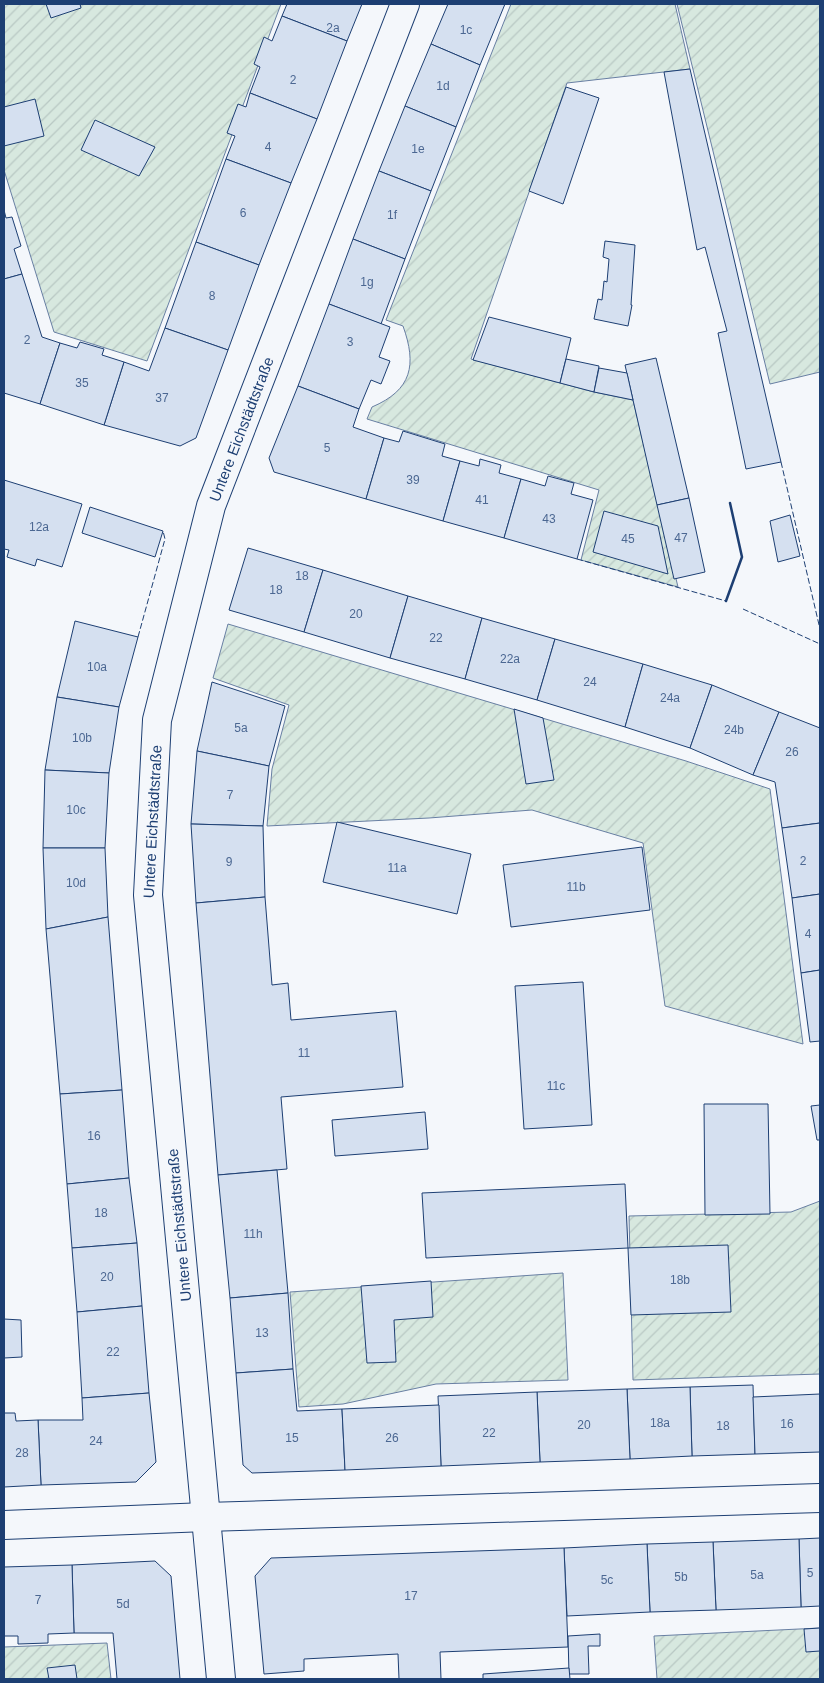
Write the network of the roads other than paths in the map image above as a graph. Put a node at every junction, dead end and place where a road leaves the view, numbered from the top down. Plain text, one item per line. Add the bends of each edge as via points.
1 (405, 4) edge
2 (820, 1498) edge
3 (206, 1517) junction
4 (4, 1525) edge
5 (220, 1679) edge

1 - 3 street, Untere Eichstädtstraße via 211,506 157,720 148,895
2 - 3 street
3 - 4 street
3 - 5 street, Untere Eichstädtstraße

